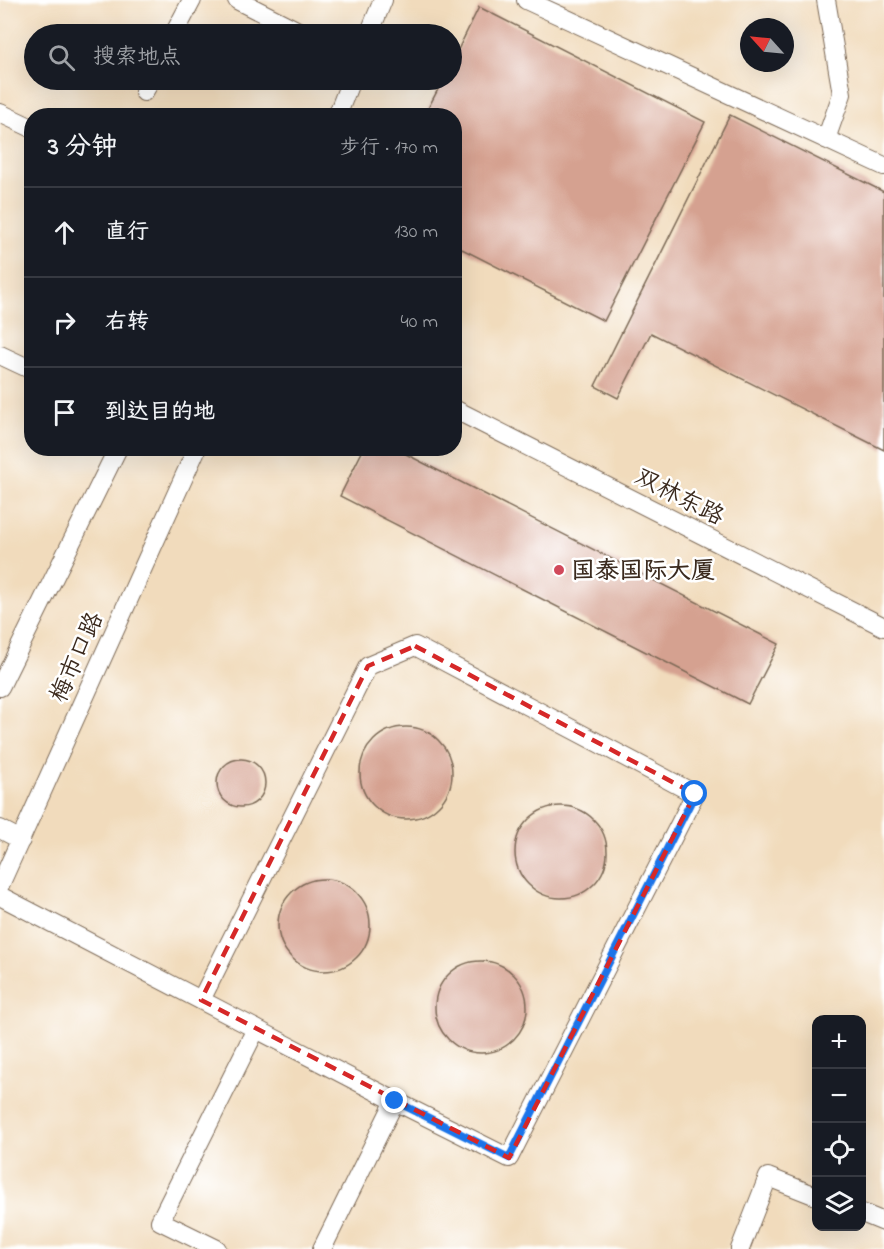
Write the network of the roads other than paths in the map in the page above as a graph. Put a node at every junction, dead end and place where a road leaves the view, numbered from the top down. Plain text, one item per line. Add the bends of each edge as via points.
1 (192, 0) edge
2 (237, 0) edge
3 (383, 0) edge
4 (526, 0) edge
5 (826, 0) edge
6 (179, 24) edge
7 (284, 24) edge
8 (373, 24) edge
9 (347, 90) edge
10 (340, 108) edge
11 (0, 113) edge
12 (24, 124) edge
13 (826, 139) junction
14 (884, 166) edge
15 (0, 355) edge
16 (24, 366) edge
17 (462, 413) edge
18 (114, 456) edge
19 (193, 456) edge
20 (884, 627) edge
21 (0, 687) edge
22 (0, 829) edge
23 (21, 840) junction
24 (0, 885) edge
25 (0, 896) edge
26 (201, 1000) junction
27 (256, 1029) junction
28 (395, 1101) junction
29 (812, 1194) edge
30 (866, 1215) edge
31 (884, 1222) edge
32 (217, 1249) edge
33 (322, 1249) edge
34 (740, 1249) edge

1 - 6 street
2 - 7 street
3 - 8 street
4 - 13 street
5 - 13 street via 842,94
9 - 10 street
11 - 12 street
13 - 14 street
15 - 16 street
17 - 20 street, 双林东路
18 - 21 street
19 - 23 street, 梅市口路
22 - 23 street
23 - 24 street, 梅市口路
25 - 26 street
26 - 27 street
26 - 28 street via 368,666 405,650 415,646 695,794 509,1158
27 - 28 street
27 - 32 street via 160,1221
28 - 33 street
29 - 34 street via 768,1177
30 - 31 street

